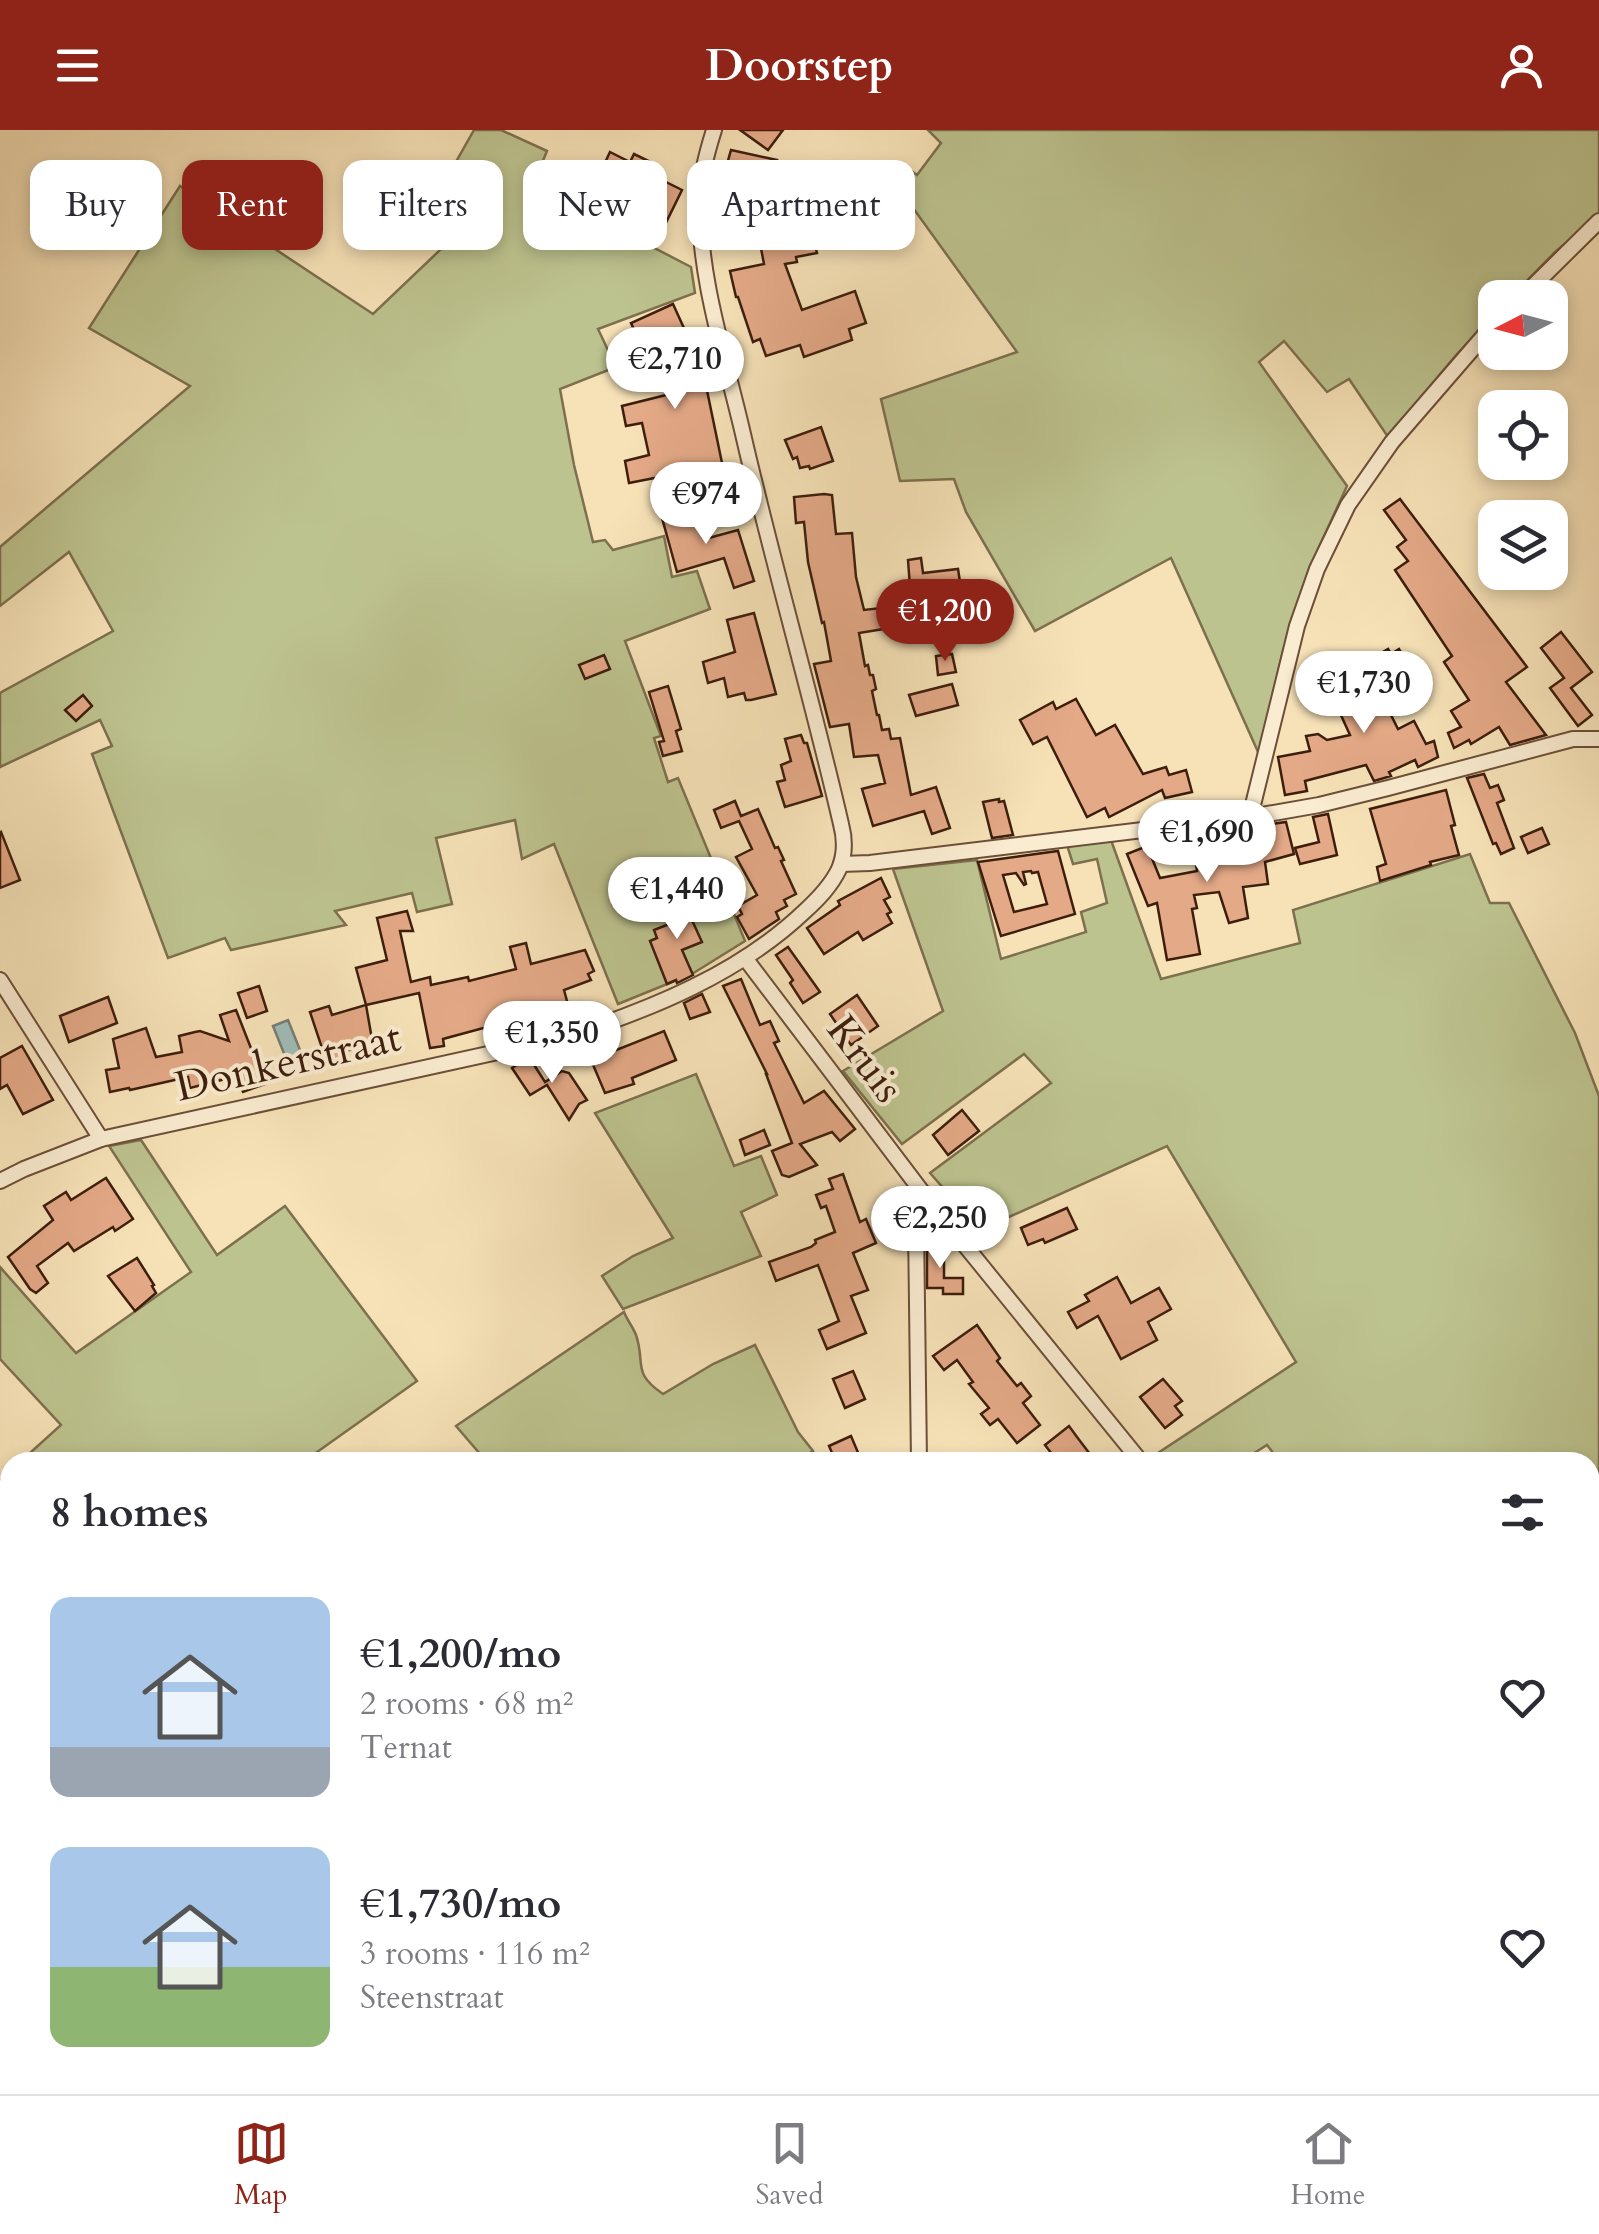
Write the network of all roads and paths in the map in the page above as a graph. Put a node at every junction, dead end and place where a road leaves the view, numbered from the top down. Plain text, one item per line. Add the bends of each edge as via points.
1 (714, 130) edge
2 (1599, 220) edge
3 (1538, 280) edge
4 (1478, 343) edge
5 (1599, 739) edge
6 (1250, 817) junction
7 (841, 864) junction
8 (745, 958) junction
9 (0, 980) edge
10 (101, 1139) junction
11 (0, 1181) edge
12 (929, 1202) junction
13 (920, 1452) edge
14 (1133, 1452) edge

1 - 7 street via 700,194 700,237 842,824
2 - 3 street
4 - 6 street via 1392,442 1348,504 1317,568
5 - 6 street via 1573,739
6 - 7 street
7 - 8 street, Donkerstraat via 822,895
8 - 10 street, Donkerstraat via 692,988 566,1036
8 - 12 street, Kruis
9 - 10 street
10 - 11 street, Donkerstraat
12 - 13 street via 916,1226
12 - 14 street, Kruis

